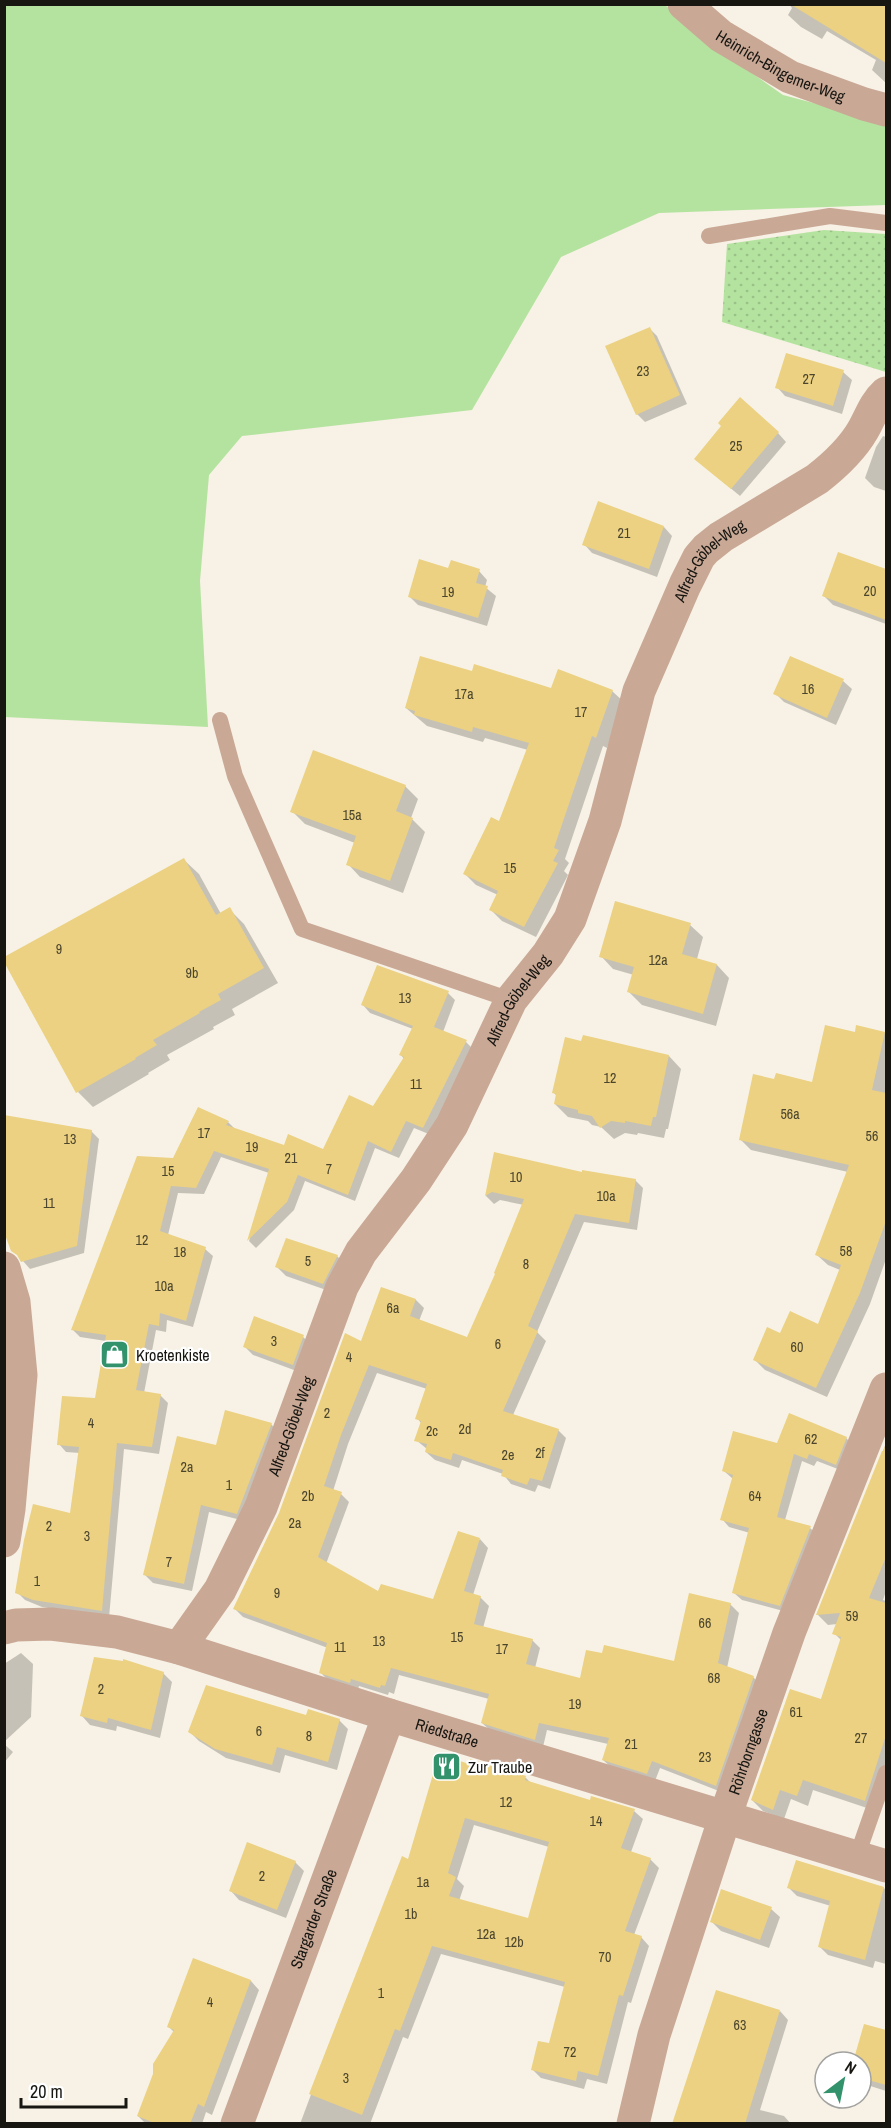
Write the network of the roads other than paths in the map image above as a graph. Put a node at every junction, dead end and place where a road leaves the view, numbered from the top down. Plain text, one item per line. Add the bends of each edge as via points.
1 (684, 4) edge
2 (886, 110) edge
3 (886, 223) edge
4 (709, 236) dead end
5 (886, 393) edge
6 (220, 720) dead end
7 (512, 1000) junction
8 (4, 1268) edge
9 (886, 1389) edge
10 (4, 1541) edge
11 (4, 1628) edge
12 (179, 1648) junction
13 (389, 1714) junction
14 (886, 1773) edge
15 (725, 1817) junction
16 (872, 1861) edge
17 (237, 2124) edge
18 (633, 2124) edge

1 - 2 street, Heinrich-Bingemer-Weg via 721,36 790,77
3 - 4 lane via 830,216
5 - 7 street, Alfred-Göbel-Weg via 856,441 832,467 714,542 699,557 639,691 606,821 570,919
6 - 7 lane via 235,776 302,929
7 - 12 street, Alfred-Göbel-Weg via 452,1125 361,1252 342,1287 261,1507 220,1590
8 - 10 street via 14,1302 21,1375
9 - 15 street, Röhrborngasse via 789,1633
11 - 12 street, Riedstraße via 51,1624 117,1632
12 - 13 street, Riedstraße
13 - 15 street, Riedstraße
13 - 17 street, Stargarder Straße
14 - 16 lane
15 - 16 street, Riedstraße
15 - 18 street, Röhrborngasse via 654,2035

